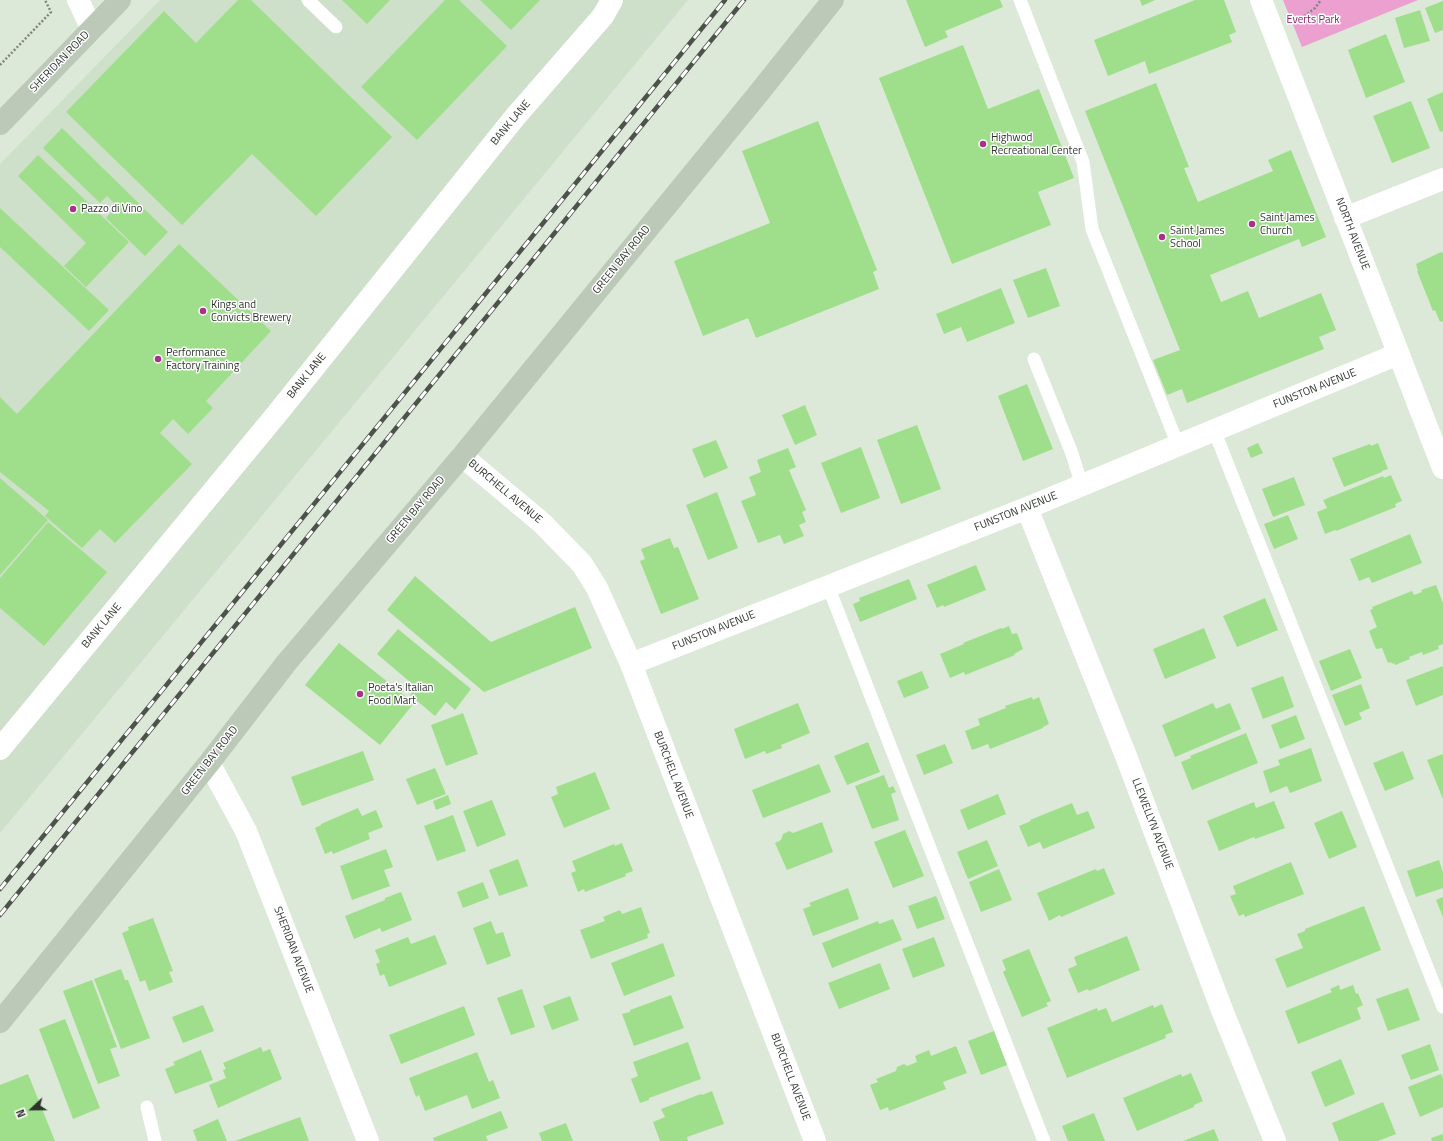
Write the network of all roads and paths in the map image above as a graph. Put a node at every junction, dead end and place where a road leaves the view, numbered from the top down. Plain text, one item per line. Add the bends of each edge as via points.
1 (45, 0) edge
2 (78, 0) edge
3 (120, 0) edge
4 (308, 0) edge
5 (612, 0) edge
6 (833, 0) edge
7 (1020, 0) edge
8 (1261, 0) edge
9 (1321, 0) edge
10 (1292, 21) dead end
11 (336, 27) dead end
12 (92, 29) junction
13 (0, 65) edge
14 (0, 124) edge
15 (1443, 179) edge
16 (1346, 218) junction
17 (1398, 354) junction
18 (1034, 359) dead end
19 (1214, 430) junction
20 (1178, 446) junction
21 (462, 456) junction
22 (1443, 468) edge
23 (1082, 485) junction
24 (1027, 508) junction
25 (828, 586) junction
26 (631, 664) junction
27 (0, 749) edge
28 (209, 763) junction
29 (1443, 1008) edge
30 (0, 1022) edge
31 (146, 1107) dead end
32 (155, 1141) edge
33 (368, 1141) edge
34 (815, 1141) edge
35 (1044, 1141) edge
36 (1275, 1141) edge

1 - 13 path via 51,12
2 - 12 street
3 - 12 street, SHERIDAN ROAD
4 - 11 lane
5 - 27 street, BANK LANE via 603,16 515,117 276,415
6 - 21 street, GREEN BAY ROAD
7 - 20 lane via 1083,162 1092,229
8 - 16 street, NORTH AVENUE
9 - 10 path via 1306,15
12 - 14 street, SHERIDAN ROAD
15 - 16 street
16 - 17 street, NORTH AVENUE
17 - 19 street, FUNSTON AVENUE
17 - 22 street, NORTH AVENUE
18 - 23 lane
19 - 20 street, FUNSTON AVENUE
19 - 29 lane
20 - 23 street, FUNSTON AVENUE
21 - 26 street, BURCHELL AVENUE via 542,523 582,564 597,588
21 - 28 street, GREEN BAY ROAD via 287,662
23 - 24 street, FUNSTON AVENUE
24 - 25 street, FUNSTON AVENUE
24 - 36 street, LLEWELLYN AVENUE
25 - 26 street, FUNSTON AVENUE
25 - 35 lane
26 - 34 street, BURCHELL AVENUE
28 - 30 street, GREEN BAY ROAD
28 - 33 street, SHERIDAN AVENUE via 246,831
31 - 32 lane

